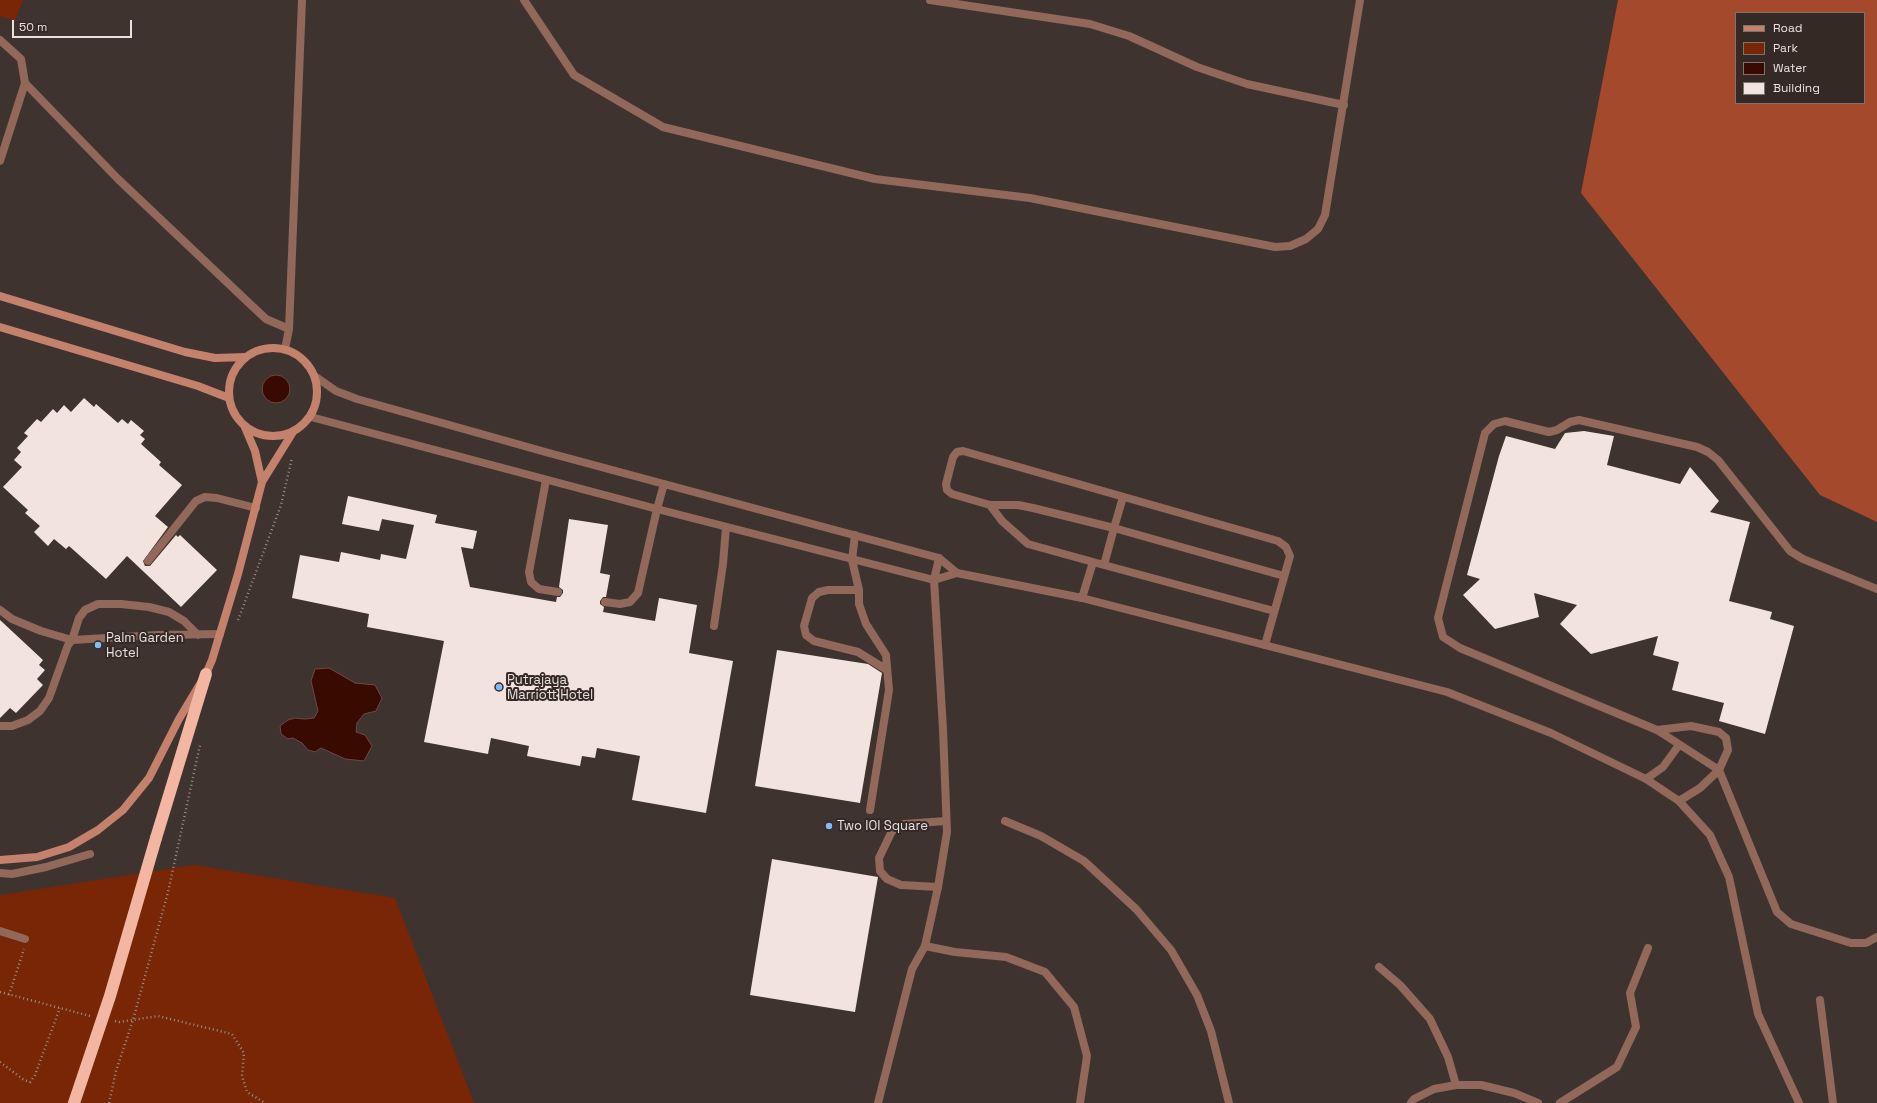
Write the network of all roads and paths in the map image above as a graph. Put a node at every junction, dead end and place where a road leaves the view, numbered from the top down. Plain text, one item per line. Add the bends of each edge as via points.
1 (302, 0) edge
2 (524, 0) edge
3 (930, 0) edge
4 (1360, 0) edge
5 (953, 2) edge
6 (0, 40) edge
7 (25, 83) junction
8 (1344, 105) junction
9 (0, 161) edge
10 (0, 296) edge
11 (0, 327) edge
12 (289, 329) junction
13 (285, 349) junction
14 (245, 357) junction
15 (316, 377) junction
16 (229, 398) junction
17 (311, 417) junction
18 (244, 425) junction
19 (294, 432) junction
20 (294, 451) dead end
21 (546, 480) junction
22 (262, 482) junction
23 (664, 484) junction
24 (1122, 497) junction
25 (990, 505) junction
26 (256, 508) junction
27 (657, 509) junction
28 (726, 527) junction
29 (1114, 528) junction
30 (854, 535) junction
31 (939, 558) junction
32 (852, 560) junction
33 (148, 561) dead end
34 (1092, 562) junction
35 (1104, 565) junction
36 (957, 573) junction
37 (1284, 576) junction
38 (934, 580) junction
39 (1877, 589) edge
40 (859, 590) junction
41 (558, 592) dead end
42 (1082, 598) junction
43 (605, 602) dead end
44 (0, 610) edge
45 (1274, 611) junction
46 (237, 622) dead end
47 (714, 626) dead end
48 (220, 634) junction
49 (198, 635) junction
50 (72, 640) junction
51 (1265, 645) junction
52 (887, 670) junction
53 (206, 674) junction
54 (0, 726) edge
55 (1657, 730) junction
56 (201, 744) dead end
57 (1679, 745) junction
58 (1719, 770) junction
59 (1646, 780) junction
60 (1679, 801) junction
61 (870, 810) dead end
62 (946, 821) junction
63 (1005, 821) dead end
64 (90, 854) dead end
65 (0, 860) edge
66 (0, 873) edge
67 (938, 887) junction
68 (0, 931) edge
69 (1877, 937) edge
70 (25, 939) joint
71 (925, 946) junction
72 (1648, 948) dead end
73 (1379, 967) dead end
74 (0, 992) edge
75 (9, 995) junction
76 (1820, 1000) dead end
77 (60, 1008) junction
78 (97, 1017) dead end
79 (132, 1020) junction
80 (112, 1021) dead end
81 (0, 1062) edge
82 (1456, 1085) junction
83 (74, 1103) edge
84 (109, 1103) edge
85 (265, 1103) edge
86 (878, 1103) edge
87 (1080, 1103) edge
88 (1229, 1103) edge
89 (1410, 1103) edge
90 (1538, 1103) edge
91 (1560, 1103) edge
92 (1799, 1103) edge
93 (1833, 1103) edge

1 - 12 street
2 - 8 street via 574,75 662,127 875,179 1030,198 1275,247 1290,246 1306,239 1318,229 1325,215
3 - 5 street
4 - 8 street
5 - 8 street via 1090,24 1129,36 1197,67 1247,84
6 - 7 street via 21,59
7 - 9 street
7 - 12 street via 118,179 244,299 266,318
10 - 14 street via 185,352 214,358
11 - 16 street via 198,386
12 - 13 street
13 - 14 street via 264,348
13 - 15 street via 298,355 309,365
14 - 16 street via 232,376
15 - 17 street via 318,391
15 - 23 street via 336,392 357,399
16 - 18 street via 232,408
17 - 19 street
17 - 21 street
18 - 19 street via 258,434 274,436
18 - 22 street via 255,452
19 - 22 street
20 - 46 path via 280,505
21 - 27 street
21 - 41 street via 529,572 531,582 539,589
22 - 26 street
23 - 27 street
23 - 30 street
24 - 25 street via 963,451 956,452 946,484 947,490 952,494
24 - 29 street
24 - 37 street via 1278,541 1286,547 1290,556
25 - 29 street via 1018,505
25 - 34 street via 1002,521 1028,544
26 - 33 street via 217,498 205,497 196,501
26 - 48 street
27 - 28 street
27 - 43 street via 638,593 630,602
28 - 32 street
28 - 47 street
29 - 35 street
29 - 37 street
30 - 31 street
30 - 32 street
31 - 36 street
31 - 38 street
32 - 38 street
32 - 40 street
34 - 35 street
34 - 42 street
35 - 45 street
36 - 38 street
36 - 42 street
37 - 45 street
38 - 62 street via 944,729
39 - 55 street via 1803,559 1790,551 1718,460 1697,447 1580,420 1549,432 1505,420 1494,424 1485,433 1438,618 1443,637 1460,648
40 - 52 street via 859,604 866,624 886,655
40 - 52 street via 819,592 812,598 804,626 806,635 814,641 858,652
42 - 51 street
44 - 50 street via 12,619
45 - 51 street
48 - 49 street
48 - 53 street
49 - 50 street
49 - 50 street via 184,621 169,612 149,607 98,604 85,610 78,618
50 - 54 street via 49,698 40,710 28,720 12,726
51 - 59 street via 1447,692 1551,733
52 - 61 street via 889,690
53 - 65 street via 179,719 149,778 123,810 98,830 69,847 37,857
53 - 83 highway, bridge via 110,996
55 - 57 street
55 - 58 street via 1691,726 1719,732 1726,738 1728,750
56 - 79 path via 168,892
57 - 58 street
57 - 59 street via 1663,767
58 - 60 street via 1700,788
58 - 69 street via 1777,912 1791,924 1851,943 1866,943
59 - 60 street
60 - 92 street via 1710,836 1729,877 1758,1014
62 - 67 street via 947,832
62 - 67 street via 904,824 892,831 879,858 880,871 887,879 901,886
63 - 88 street via 1042,836 1084,861 1136,909 1171,950 1197,995 1211,1031
64 - 66 street via 46,868 12,874
67 - 71 street
68 - 70 street
70 - 75 path via 24,954
71 - 86 street via 912,969
71 - 87 street via 1006,957 1045,972 1074,1007 1076,1014 1087,1056
72 - 91 street via 1630,993 1636,1027 1617,1067
73 - 82 street via 1430,1019 1448,1057
74 - 75 path
75 - 77 path
76 - 93 street
77 - 78 path
77 - 81 path via 36,1075 30,1082
79 - 80 path
79 - 84 path
79 - 85 path via 158,1016 232,1034 244,1053 242,1076 247,1092
82 - 89 street via 1434,1089
82 - 90 street via 1481,1085 1514,1093

